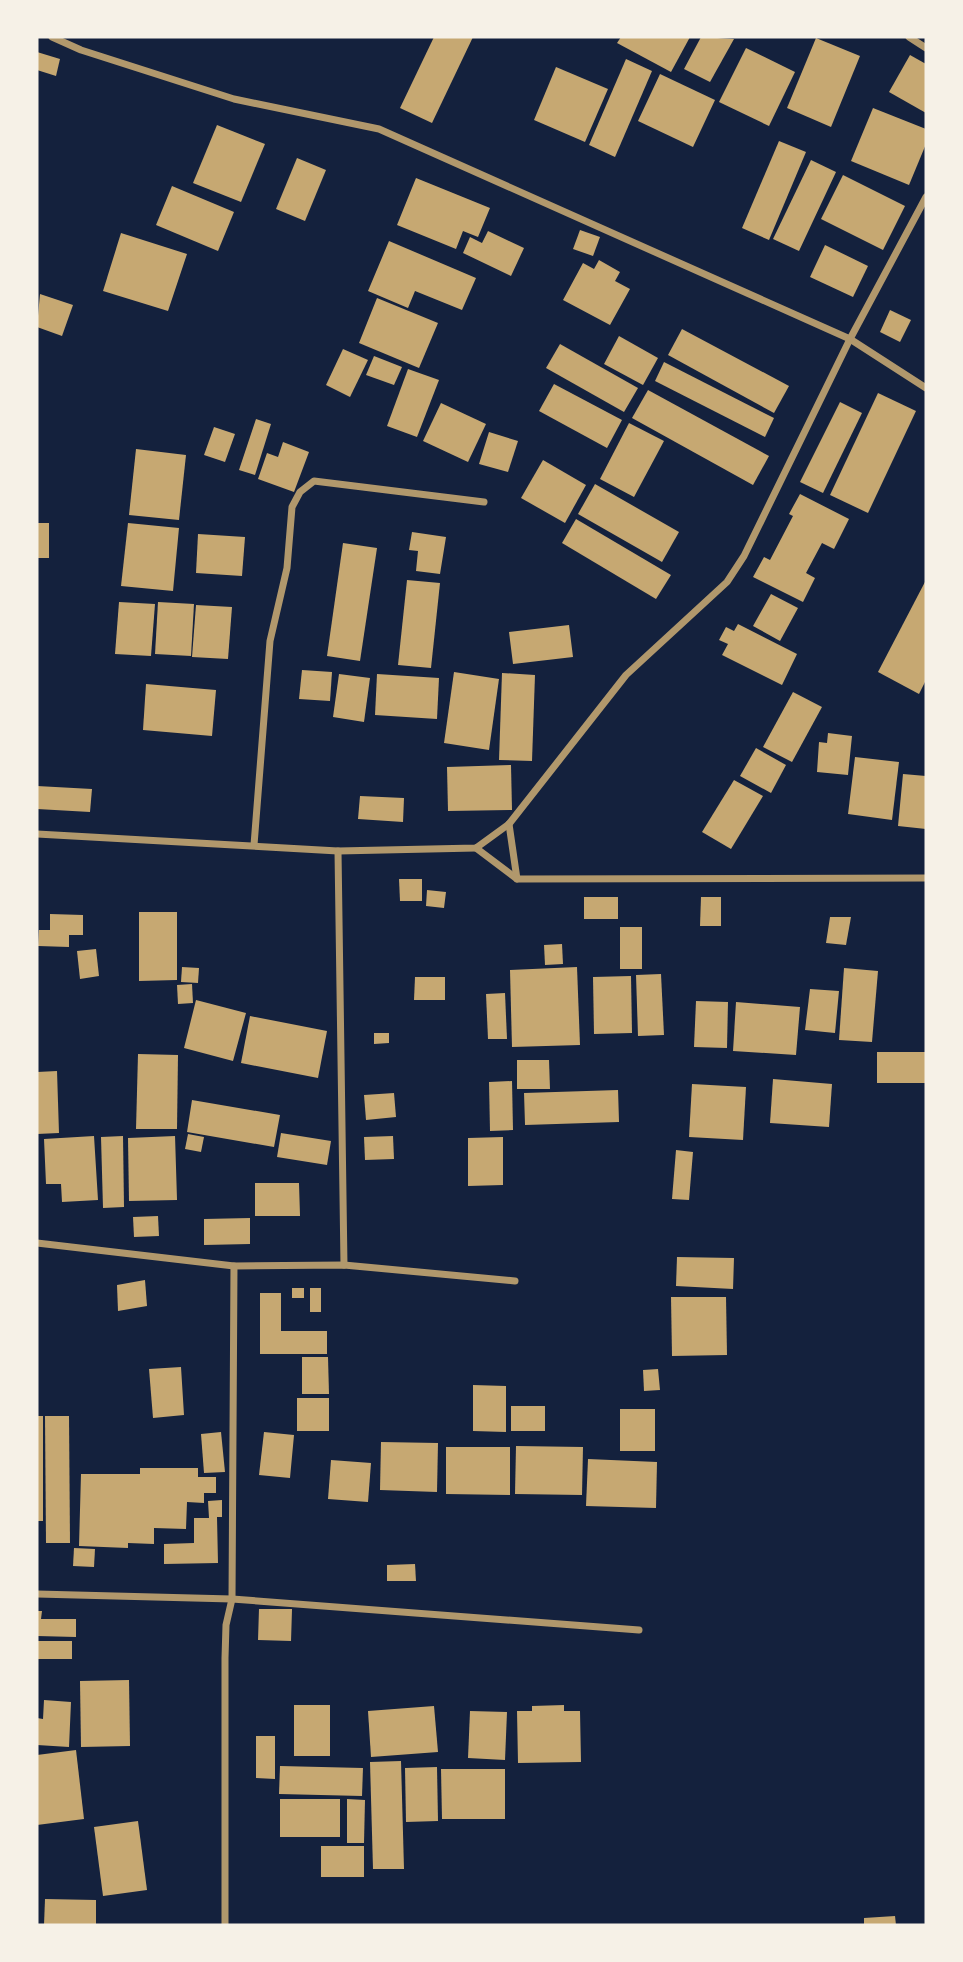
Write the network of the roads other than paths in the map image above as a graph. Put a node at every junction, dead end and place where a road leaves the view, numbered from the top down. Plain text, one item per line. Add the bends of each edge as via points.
1 (52, 37) edge
2 (909, 37) edge
3 (926, 48) edge
4 (926, 197) edge
5 (850, 339) junction
6 (926, 388) edge
7 (484, 502) dead end
8 (509, 824) junction
9 (37, 834) edge
10 (254, 845) junction
11 (476, 848) junction
12 (338, 851) junction
13 (926, 878) edge
14 (517, 879) junction
15 (37, 1243) edge
16 (344, 1265) junction
17 (234, 1266) junction
18 (515, 1281) dead end
19 (37, 1594) edge
20 (232, 1600) junction
21 (639, 1630) dead end
22 (225, 1925) edge

1 - 5 street via 234,99 379,129
2 - 3 street
4 - 5 street
5 - 6 street
5 - 8 street via 727,582 626,675
7 - 10 street via 314,481 300,492 292,507 287,568 270,641
8 - 11 street
8 - 14 street
9 - 10 street
10 - 12 street
11 - 12 street
11 - 14 street
12 - 16 street
13 - 14 street
15 - 17 street
16 - 17 street
16 - 18 street
17 - 20 street
19 - 20 street
20 - 21 street
20 - 22 street via 225,1658

